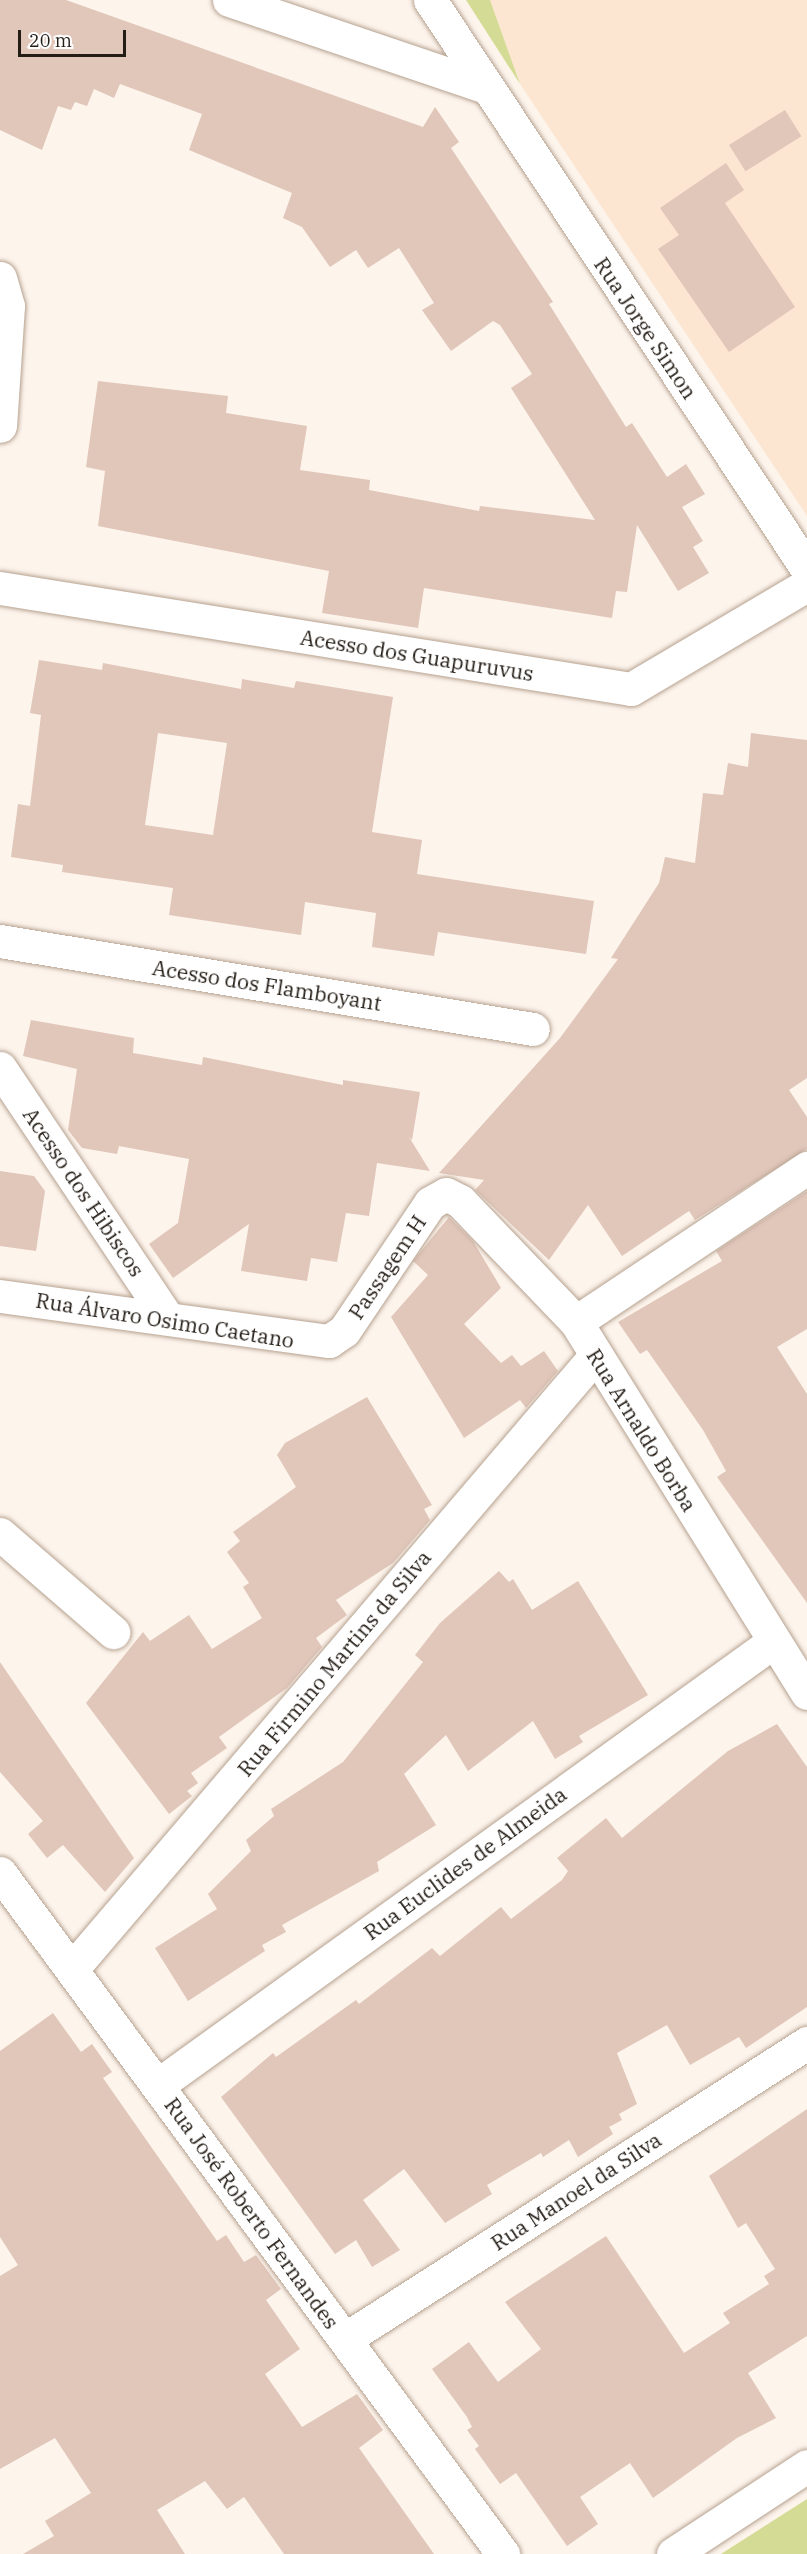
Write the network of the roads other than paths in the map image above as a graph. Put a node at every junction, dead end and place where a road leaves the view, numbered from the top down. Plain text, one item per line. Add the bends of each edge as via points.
1 (229, 0) edge
2 (430, 0) edge
3 (486, 87) junction
4 (0, 278) edge
5 (0, 426) edge
6 (807, 568) edge
7 (807, 585) edge
8 (0, 588) edge
9 (0, 941) edge
10 (533, 1029) dead end
11 (0, 1068) edge
12 (807, 1168) edge
13 (446, 1194) joint
14 (0, 1296) edge
15 (167, 1317) junction
16 (576, 1322) junction
17 (329, 1341) joint
18 (595, 1356) junction
19 (0, 1534) edge
20 (113, 1632) dead end
21 (773, 1642) junction
22 (807, 1693) edge
23 (0, 1873) edge
24 (72, 1969) junction
25 (807, 2043) edge
26 (158, 2085) junction
27 (345, 2339) junction
28 (807, 2466) edge
29 (675, 2553) edge
30 (503, 2554) edge

1 - 3 street
2 - 3 street, Rua Jorge Simon
3 - 6 street, Rua Jorge Simon
4 - 5 street via 8,306
7 - 8 street, Acesso dos Guapuruvus via 632,689
9 - 10 street, Acesso dos Flamboyant
11 - 15 street, Acesso dos Hibiscos
12 - 16 street
13 - 16 street, Rua Arnaldo Borba via 460,1201 546,1286
13 - 17 street, Passagem H via 430,1203 344,1330
14 - 15 street, Rua Álvaro Osimo Caetano
15 - 17 street, Rua Álvaro Osimo Caetano
16 - 18 street, Rua Arnaldo Borba
18 - 21 street, Rua Arnaldo Borba
18 - 24 street, Rua Firmino Martins da Silva
19 - 20 street
21 - 22 street, Rua Arnaldo Borba
21 - 26 street, Rua Euclides de Almeida
23 - 24 street, Rua José Roberto Fernandes
24 - 26 street, Rua José Roberto Fernandes
25 - 27 street, Rua Manoel da Silva
26 - 27 street, Rua José Roberto Fernandes
27 - 30 street, Rua José Roberto Fernandes
28 - 29 street

